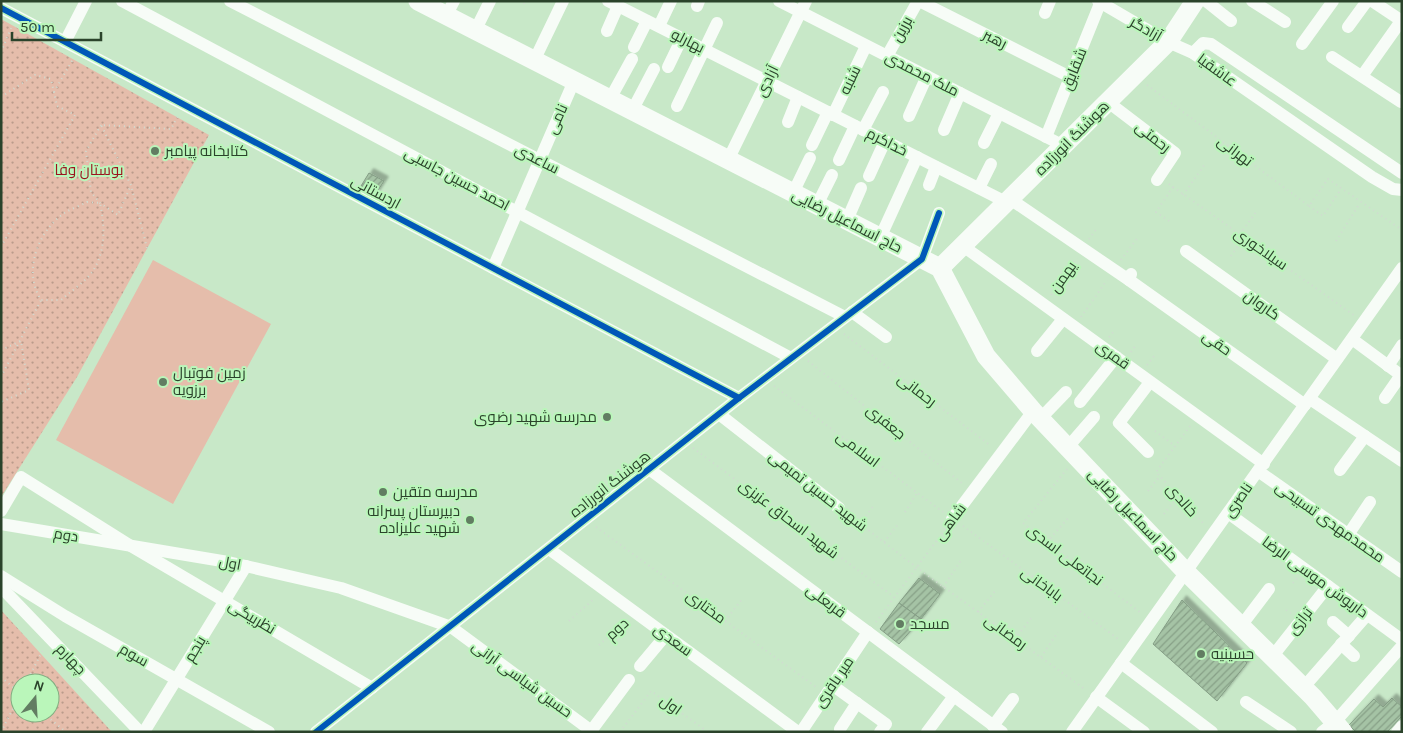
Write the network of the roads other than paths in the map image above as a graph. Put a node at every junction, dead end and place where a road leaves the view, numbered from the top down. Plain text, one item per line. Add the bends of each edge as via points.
1 (86, 1) edge
2 (122, 1) edge
3 (230, 1) edge
4 (490, 1) edge
5 (563, 1) edge
6 (671, 1) edge
7 (779, 1) edge
8 (918, 1) edge
9 (1050, 1) edge
10 (1195, 1) edge
11 (1206, 1) edge
12 (1252, 1) edge
13 (1333, 1) edge
14 (1367, 1) edge
15 (1372, 1) edge
16 (419, 2) edge
17 (1100, 2) edge
18 (613, 4) edge
19 (1390, 6) edge
20 (634, 7) edge
21 (804, 7) edge
22 (1, 8) edge
23 (450, 9) edge
24 (1045, 13) dead end
25 (1231, 21) dead end
26 (1402, 21) edge
27 (1285, 22) dead end
28 (718, 23) dead end
29 (653, 24) junction
30 (1348, 27) dead end
31 (475, 30) junction
32 (607, 31) dead end
33 (682, 38) junction
34 (65, 42) junction
35 (1168, 42) junction
36 (1302, 44) dead end
37 (866, 46) junction
38 (706, 50) junction
39 (1193, 53) junction
40 (887, 56) junction
41 (1332, 57) dead end
42 (534, 60) junction
43 (668, 68) dead end
44 (654, 69) dead end
45 (927, 76) junction
46 (1362, 76) junction
47 (1070, 77) junction
48 (574, 81) junction
49 (767, 81) junction
50 (883, 92) dead end
51 (960, 93) junction
52 (798, 97) junction
53 (610, 99) junction
54 (1108, 102) junction
55 (1401, 102) edge
56 (677, 106) dead end
57 (632, 111) junction
58 (830, 113) junction
59 (999, 113) junction
60 (909, 116) dead end
61 (788, 122) dead end
62 (859, 128) junction
63 (944, 130) dead end
64 (1046, 137) junction
65 (885, 141) junction
66 (984, 143) dead end
67 (812, 145) dead end
68 (1064, 146) junction
69 (917, 157) junction
70 (810, 158) dead end
71 (540, 160) junction
72 (728, 160) junction
73 (839, 160) dead end
74 (991, 164) dead end
75 (936, 167) junction
76 (1402, 173) edge
77 (832, 175) dead end
78 (869, 176) dead end
79 (1159, 177) road end
80 (929, 185) dead end
81 (861, 188) dead end
82 (978, 188) junction
83 (1402, 190) edge
84 (793, 193) junction
85 (1008, 201) junction
86 (818, 205) junction
87 (518, 212) junction
88 (939, 213) dead end
89 (847, 220) junction
90 (880, 238) junction
91 (963, 246) junction
92 (1186, 251) dead end
93 (922, 259) junction
94 (493, 268) junction
95 (940, 268) junction
96 (1402, 268) edge
97 (1391, 284) junction
98 (1402, 291) edge
99 (848, 314) junction
100 (1063, 319) junction
101 (886, 337) dead end
102 (1352, 339) junction
103 (1402, 345) edge
104 (1037, 351) dead end
105 (795, 355) junction
106 (1116, 357) junction
107 (1337, 359) junction
108 (1388, 366) junction
109 (1401, 375) edge
110 (1150, 382) junction
111 (1066, 392) dead end
112 (739, 398) junction
113 (1385, 398) dead end
114 (1080, 402) dead end
115 (1307, 402) junction
116 (719, 414) junction
117 (1036, 415) junction
118 (1094, 417) dead end
119 (1365, 436) junction
120 (1072, 452) junction
121 (1148, 452) dead end
122 (1402, 460) edge
123 (1261, 467) junction
124 (649, 469) junction
125 (1340, 470) dead end
126 (1370, 502) dead end
127 (840, 508) road end
128 (1, 511) edge
129 (1228, 513) junction
130 (952, 519) road end
131 (1, 524) edge
132 (1348, 534) junction
133 (132, 546) junction
134 (549, 549) junction
135 (246, 566) junction
136 (1400, 566) edge
137 (1186, 571) junction
138 (1, 576) edge
139 (1328, 586) junction
140 (1, 587) edge
141 (1269, 590) dead end
142 (224, 600) junction
143 (1367, 615) junction
144 (1334, 622) dead end
145 (1241, 626) junction
146 (451, 627) junction
147 (868, 632) junction
148 (666, 635) junction
149 (1345, 640) junction
150 (1402, 640) edge
151 (1402, 646) edge
152 (1354, 656) dead end
153 (1272, 657) junction
154 (1121, 662) junction
155 (640, 666) dead end
156 (177, 679) junction
157 (630, 680) dead end
158 (372, 688) junction
159 (1303, 688) junction
160 (829, 690) junction
161 (954, 696) junction
162 (1096, 697) junction
163 (1013, 699) dead end
164 (1246, 702) dead end
165 (857, 703) junction
166 (1402, 726) edge
167 (883, 728) edge
168 (840, 729) dead end
169 (998, 729) edge
170 (1333, 729) edge
171 (592, 731) edge
172 (142, 732) edge
173 (269, 732) edge
174 (316, 732) edge
175 (799, 732) edge
176 (927, 732) edge
177 (1072, 732) edge
178 (1144, 732) edge
179 (1212, 732) edge
180 (1291, 732) edge
181 (1397, 732) edge

1 - 34 street
2 - 87 street, احمد حسین جاسبی
3 - 71 street, ساعدی
4 - 31 street
5 - 42 street
6 - 29 street
7 - 21 street, ملک محمدی
8 - 40 street, برزین
8 - 47 street, رهبر
9 - 24 street
10 - 35 main road, هوشنگ انورزاده
11 - 25 street
12 - 27 street
13 - 36 street
14 - 30 street
15 - 19 street
16 - 23 main road, حاج اسماعیل رضایی
17 - 35 street, آزادگر
17 - 47 street, شقایق
18 - 20 street, بهارلو
18 - 32 street
19 - 26 street
20 - 29 street, بهارلو
21 - 37 street, ملک محمدی
21 - 49 street, آزادی
22 - 34 street, اردستانی
23 - 31 main road, حاج اسماعیل رضایی
26 - 46 street
28 - 38 street
29 - 33 street, بهارلو
29 - 53 street via 633,53
31 - 42 main road, حاج اسماعیل رضایی
33 - 38 street, بهارلو
33 - 43 street
34 - 94 street, اردستانی
35 - 39 street, آزادگر
35 - 54 main road, هوشنگ انورزاده
37 - 40 street, ملک محمدی
37 - 58 street, شنبه
38 - 49 street, بهارلو
38 - 56 street
39 - 76 street, عاشقیا via 1203,43 1211,44
39 - 83 street, عاشقیا via 1372,178
40 - 45 street, ملک محمدی
41 - 46 street
42 - 48 main road, حاج اسماعیل رضایی
44 - 57 street
45 - 51 street, ملک محمدی
45 - 60 street
46 - 55 street
47 - 64 street, شقایق
48 - 53 main road, حاج اسماعیل رضایی
48 - 71 street, نامی
49 - 52 street, خداکرم
49 - 72 street, آزادی
50 - 62 street
51 - 59 street, ملک محمدی
51 - 63 street
52 - 58 street, خداکرم
52 - 61 street
53 - 57 main road, حاج اسماعیل رضایی
54 - 68 main road, هوشنگ انورزاده
54 - 79 street, رحمتی via 1175,153
57 - 72 main road, حاج اسماعیل رضایی
58 - 62 street, خداکرم
58 - 67 street, شنبه
59 - 64 street, ملک محمدی
59 - 66 street
62 - 65 street, خداکرم
62 - 73 street
64 - 68 street, ملک محمدی
65 - 69 street, خداکرم
65 - 78 street
68 - 85 main road, هوشنگ انورزاده
69 - 75 street, خداکرم
69 - 90 street
70 - 84 street
71 - 87 street, نامی
71 - 99 street, ساعدی
72 - 84 main road, حاج اسماعیل رضایی
74 - 82 street
75 - 80 street
75 - 82 street, خداکرم
77 - 86 street
81 - 89 street
82 - 85 street, خداکرم
84 - 86 main road, حاج اسماعیل رضایی
85 - 91 main road, هوشنگ انورزاده
85 - 115 street, حقی via 1114,270 1130,277
86 - 89 main road, حاج اسماعیل رضایی
87 - 94 street, نامی
87 - 105 street, احمد حسین جاسبی
88 - 93 street
89 - 90 main road, حاج اسماعیل رضایی
90 - 93 main road, حاج اسماعیل رضایی
91 - 95 main road, هوشنگ انورزاده
91 - 100 street, قمری
92 - 107 street, کاروان
93 - 95 main road, حاج اسماعیل رضایی
93 - 99 street, هوشنگ انورزاده
94 - 112 street, اردستانی
95 - 117 main road, حاج اسماعیل رضایی via 986,356
96 - 97 street, ناصری
97 - 98 street
97 - 102 street, ناصری
99 - 101 street, ساعدی
99 - 105 street, هوشنگ انورزاده
100 - 104 street
100 - 106 street, قمری
102 - 107 street, ناصری
102 - 108 street
103 - 108 street
105 - 112 street, هوشنگ انورزاده
106 - 110 street, قمری
106 - 114 street
107 - 115 street, ناصری
108 - 109 street
109 - 113 street
110 - 121 street via 1119,423
110 - 123 street, قمری
111 - 117 street, شاهی
112 - 116 street, هوشنگ انورزاده
115 - 119 street, حقی
115 - 123 street, ناصری
116 - 124 street, هوشنگ انورزاده
116 - 127 street, شهید حسین تمیمی
117 - 120 main road, حاج اسماعیل رضایی
117 - 130 street, شاهی via 1001,454
118 - 120 street
119 - 122 street, حقی
119 - 125 street
120 - 137 main road, حاج اسماعیل رضایی
123 - 129 street, ناصری
123 - 132 street, محمدمهدی تسبیحی
124 - 134 street, هوشنگ انورزاده
124 - 147 street, قربعلی
126 - 132 street
128 - 133 street, اول via 21,477
129 - 137 street, ناصری
129 - 139 street, داریوش موسی الرضا
131 - 133 street, دوم
132 - 136 street, محمدمهدی تسبیحی
133 - 135 street, اول
133 - 142 street, نظربیگی
134 - 146 street, هوشنگ انورزاده
134 - 148 street, سعدی
135 - 142 street, پنجم
135 - 146 street, اول via 341,588
137 - 145 main road, حاج اسماعیل رضایی
137 - 154 street, ناصری
138 - 156 street, سوم
139 - 143 street, داریوش موسی الرضا
139 - 153 street, ترازی
140 - 172 street, چهارم
141 - 145 street
142 - 156 street, پنجم
142 - 158 street, نظربیگی
143 - 149 street
143 - 150 street, داریوش موسی الرضا
144 - 149 street
145 - 153 main road, حاج اسماعیل رضایی
146 - 158 street, هوشنگ انورزاده
146 - 171 street, حسین شیاسی آرانی
147 - 160 street, میر باقری
147 - 161 street, قربعلی
148 - 155 street
148 - 175 street, سعدی
149 - 152 street
149 - 159 street
151 - 170 street
153 - 159 main road, حاج اسماعیل رضایی
154 - 162 street, ناصری
154 - 179 street
156 - 172 street, پنجم
156 - 173 street, سوم
157 - 171 street
158 - 174 street, هوشنگ انورزاده
159 - 170 main road, حاج اسماعیل رضایی
160 - 165 street
160 - 175 street, میر باقری
161 - 169 street, قربعلی
161 - 176 street
162 - 177 street, ناصری
162 - 178 street
163 - 169 street
164 - 180 street
165 - 167 street
165 - 168 street
166 - 181 street

